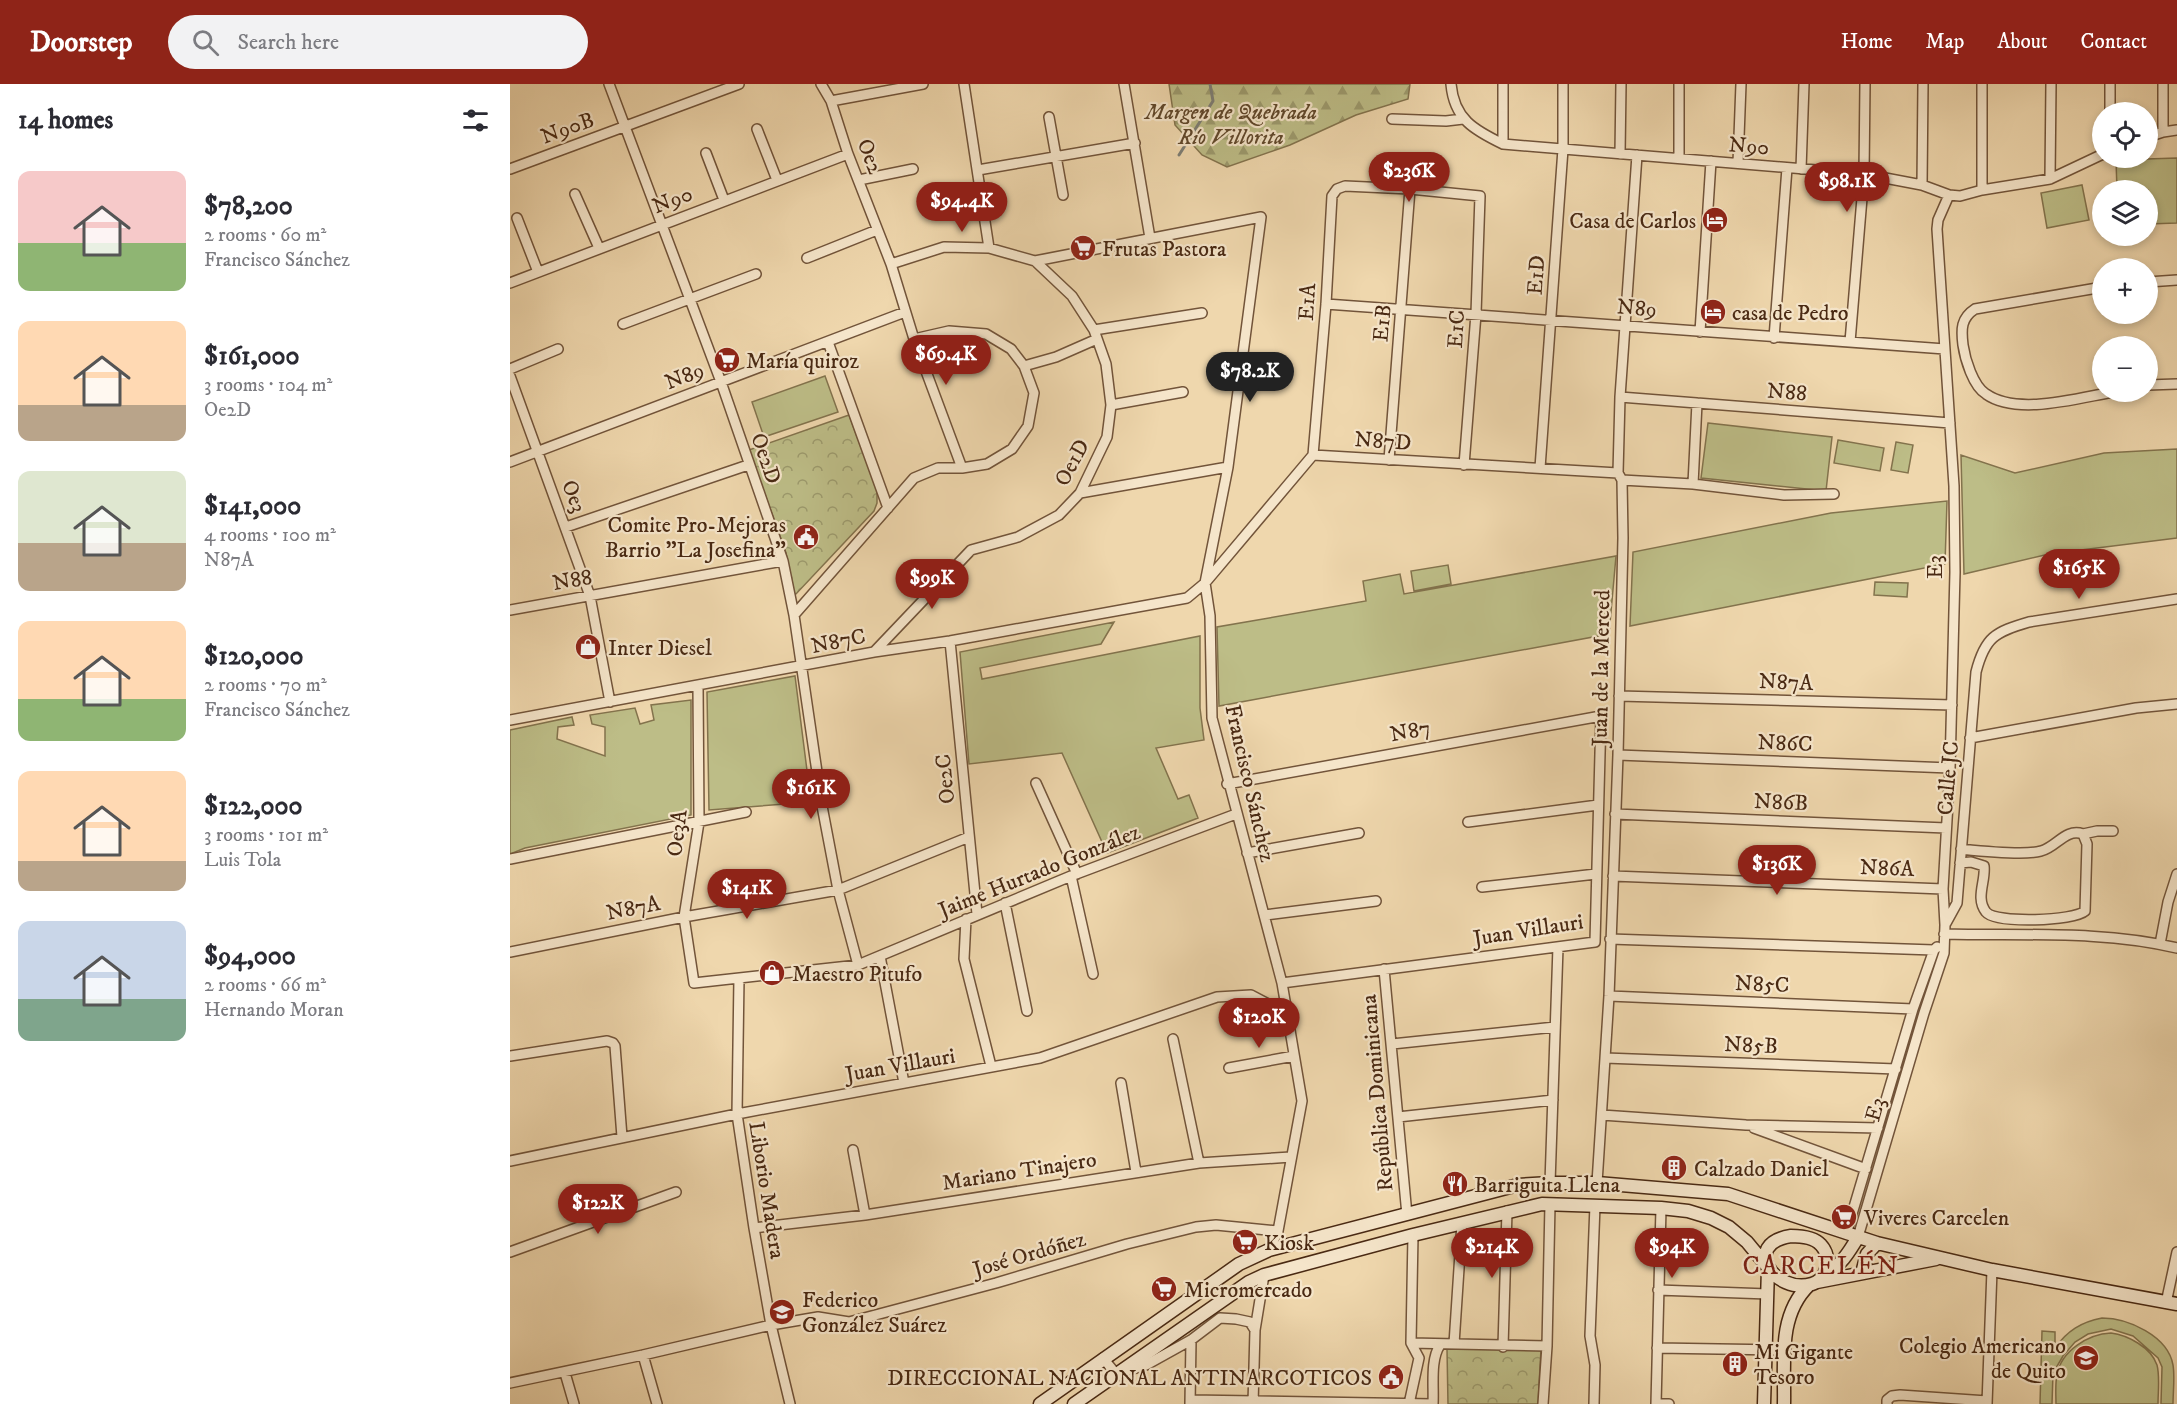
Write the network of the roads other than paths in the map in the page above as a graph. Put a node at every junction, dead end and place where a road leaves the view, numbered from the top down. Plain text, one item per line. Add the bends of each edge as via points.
1 (609, 84) edge
2 (739, 84) edge
3 (821, 84) edge
4 (923, 84) edge
5 (964, 84) edge
6 (1124, 84) edge
7 (1451, 84) edge
8 (1503, 84) edge
9 (1563, 84) edge
10 (1621, 84) edge
11 (1679, 84) edge
12 (1741, 84) edge
13 (1803, 84) edge
14 (1865, 84) edge
15 (1923, 84) edge
16 (1982, 84) edge
17 (2050, 84) edge
18 (2110, 84) edge
19 (2163, 84) edge
20 (831, 101) junction
21 (2110, 102) edge
22 (1049, 117) dead end
23 (1392, 119) dead end
24 (1462, 119) junction
25 (626, 127) junction
26 (757, 129) dead end
27 (2177, 130) edge
28 (2163, 132) junction
29 (2158, 134) edge
30 (1135, 143) junction
31 (1503, 144) junction
32 (1563, 149) junction
33 (705, 153) dead end
34 (848, 153) junction
35 (1620, 153) junction
36 (1637, 155) junction
37 (1057, 157) junction
38 (1679, 159) junction
39 (2092, 159) edge
40 (1711, 161) junction
41 (1738, 164) junction
42 (1787, 168) junction
43 (510, 169) edge
44 (913, 169) dead end
45 (1801, 169) junction
46 (978, 170) junction
47 (1864, 174) junction
48 (2050, 179) junction
49 (777, 180) junction
50 (859, 180) junction
51 (1922, 185) junction
52 (1410, 189) junction
53 (1982, 190) junction
54 (575, 194) dead end
55 (1063, 195) dead end
56 (1949, 195) junction
57 (724, 200) junction
58 (517, 218) dead end
59 (661, 224) junction
60 (877, 230) junction
61 (1150, 238) junction
62 (599, 248) junction
63 (989, 248) junction
64 (807, 258) dead end
65 (1035, 261) junction
66 (891, 264) junction
67 (538, 272) junction
68 (756, 274) dead end
69 (2177, 280) edge
70 (2158, 281) edge
71 (510, 282) edge
72 (2092, 289) edge
73 (689, 299) junction
74 (1326, 304) junction
75 (1402, 310) junction
76 (905, 312) junction
77 (1202, 313) dead end
78 (1476, 314) junction
79 (1552, 320) junction
80 (623, 324) dead end
81 (1625, 325) junction
82 (1700, 332) junction
83 (1095, 335) junction
84 (1774, 338) junction
85 (914, 339) junction
86 (828, 342) junction
87 (1850, 342) junction
88 (558, 349) dead end
89 (1945, 349) junction
90 (1024, 366) junction
91 (510, 369) edge
92 (510, 376) edge
93 (721, 382) junction
94 (2177, 384) edge
95 (2158, 385) edge
96 (1183, 392) dead end
97 (2092, 395) edge
98 (1620, 397) junction
99 (1697, 403) junction
100 (1111, 405) junction
101 (1950, 423) junction
102 (537, 452) junction
103 (1313, 455) junction
104 (1389, 460) junction
105 (510, 462) edge
106 (748, 465) junction
107 (1464, 465) junction
108 (1228, 467) junction
109 (962, 468) junction
110 (1540, 468) junction
111 (1620, 477) junction
112 (1693, 484) junction
113 (1080, 493) junction
114 (1834, 494) dead end
115 (888, 508) junction
116 (566, 527) junction
117 (783, 561) junction
118 (1205, 583) junction
119 (590, 596) junction
120 (2177, 599) edge
121 (510, 610) edge
122 (794, 615) junction
123 (1942, 632) dead end
124 (1953, 633) junction
125 (951, 641) junction
126 (874, 652) junction
127 (801, 667) junction
128 (698, 686) junction
129 (1619, 696) junction
130 (610, 702) junction
131 (2177, 704) edge
132 (1952, 705) junction
133 (1601, 716) joint
134 (510, 720) edge
135 (1970, 738) junction
136 (1618, 755) junction
137 (1950, 768) junction
138 (1036, 783) dead end
139 (1227, 784) junction
140 (1598, 805) junction
141 (746, 812) dead end
142 (1236, 814) junction
143 (1615, 814) junction
144 (699, 822) junction
145 (1468, 822) dead end
146 (1947, 828) junction
147 (2113, 831) dead end
148 (1359, 833) dead end
149 (2083, 834) junction
150 (969, 837) junction
151 (1961, 849) junction
152 (1247, 853) junction
153 (510, 859) edge
154 (1960, 863) junction
155 (1596, 874) junction
156 (2177, 874) edge
157 (1074, 875) junction
158 (1613, 876) junction
159 (1482, 887) dead end
160 (1943, 888) junction
161 (838, 890) junction
162 (1376, 901) dead end
163 (1005, 903) junction
164 (977, 914) junction
165 (1265, 915) junction
166 (684, 917) junction
167 (966, 919) junction
168 (1944, 934) junction
169 (1610, 939) junction
170 (2160, 944) junction
171 (1558, 948) junction
172 (2177, 948) edge
173 (1934, 950) junction
174 (510, 952) edge
175 (880, 956) junction
176 (858, 965) junction
177 (1384, 969) junction
178 (1094, 974) dead end
179 (739, 978) junction
180 (1282, 983) junction
181 (1609, 996) junction
182 (1913, 1009) junction
183 (1027, 1011) dead end
184 (1287, 1014) junction
185 (1555, 1027) junction
186 (1173, 1039) dead end
187 (1392, 1044) junction
188 (510, 1056) edge
189 (1294, 1056) junction
190 (1605, 1058) junction
191 (992, 1066) junction
192 (1229, 1068) dead end
193 (1896, 1069) junction
194 (904, 1083) junction
195 (1121, 1083) dead end
196 (1553, 1100) junction
197 (737, 1114) junction
198 (1602, 1115) junction
199 (1398, 1117) junction
200 (1746, 1125) junction
201 (1878, 1128) junction
202 (622, 1137) junction
203 (853, 1150) dead end
204 (1292, 1157) junction
205 (510, 1161) edge
206 (1199, 1163) junction
207 (1866, 1169) junction
208 (1136, 1172) junction
209 (1550, 1183) junction
210 (1598, 1183) junction
211 (676, 1192) dead end
212 (1550, 1204) junction
213 (1595, 1205) junction
214 (1661, 1208) junction
215 (1507, 1211) junction
216 (865, 1215) junction
217 (1407, 1215) junction
218 (1462, 1223) junction
219 (753, 1228) junction
220 (1278, 1231) junction
221 (1413, 1235) junction
222 (1852, 1236) junction
223 (1810, 1239) junction
224 (1877, 1243) junction
225 (1269, 1250) junction
226 (510, 1252) edge
227 (2177, 1252) edge
228 (1941, 1258) junction
229 (1767, 1267) junction
230 (1992, 1270) junction
231 (1862, 1273) junction
232 (1264, 1275) junction
233 (1816, 1281) junction
234 (1658, 1290) junction
235 (1768, 1294) junction
236 (2171, 1303) edge
237 (771, 1324) junction
238 (1255, 1330) junction
239 (1191, 1340) junction
240 (1411, 1344) junction
241 (1454, 1344) junction
242 (1440, 1345) junction
243 (1503, 1347) junction
244 (1547, 1347) junction
245 (1657, 1348) junction
246 (1765, 1350) junction
247 (1786, 1350) junction
248 (1418, 1354) junction
249 (643, 1355) junction
250 (1103, 1358) junction
251 (1435, 1364) junction
252 (565, 1372) junction
253 (1116, 1374) junction
254 (510, 1383) edge
255 (1190, 1402) edge
256 (1253, 1402) edge
257 (1887, 1402) edge
258 (1987, 1402) edge
259 (1409, 1403) edge
260 (574, 1404) edge
261 (657, 1404) edge
262 (790, 1404) edge
263 (1040, 1404) edge
264 (1074, 1404) edge
265 (1433, 1404) edge
266 (1543, 1404) edge
267 (1594, 1404) edge
268 (1656, 1404) edge
269 (1669, 1404) edge
270 (1764, 1404) edge
271 (1784, 1404) edge

1 - 25 street, Oe2D
2 - 25 street, N90B
3 - 20 street, Oe2
4 - 20 street
5 - 46 street
6 - 30 street
7 - 24 street
8 - 31 street
9 - 32 street, E1D
10 - 35 street
11 - 38 street
12 - 41 street
13 - 45 street
14 - 47 street
15 - 51 street
16 - 53 street
17 - 48 street
18 - 21 street
19 - 28 street
20 - 34 street, Oe2
22 - 37 street
23 - 24 street
24 - 31 street
25 - 43 street, N90B
25 - 59 street, Oe2D
26 - 49 street
27 - 28 street
28 - 29 street
30 - 37 street
30 - 61 street
31 - 32 street, N90
32 - 35 street, N90
32 - 79 street, E1D
33 - 57 street
34 - 49 street, N90
34 - 50 street, Oe2
35 - 36 street, N90
36 - 38 street, N90
36 - 81 street, Juan de la Merced
37 - 46 street
37 - 55 street
38 - 40 street, N90
39 - 48 street, N90
40 - 41 street, N90
40 - 82 street
41 - 42 street, N90
42 - 45 street, N90
42 - 84 street
44 - 50 street
45 - 47 street, N90
46 - 63 street
47 - 51 street, N90
47 - 87 street
48 - 53 street, N90
49 - 57 street, N90
50 - 60 street, Oe2
51 - 56 street, N90
52 - 74 street, E1A via 1337,189 1332,196
52 - 75 street, E1B
52 - 78 street, E1C via 1480,196
53 - 56 street, N90
54 - 62 street
56 - 89 street, E3 via 1937,229
57 - 59 street, N90
58 - 67 street
59 - 62 street, N90
59 - 73 street, Oe2D
60 - 64 street
60 - 66 street, Oe2
61 - 65 street
61 - 108 street, Francisco Sánchez via 1261,217
62 - 67 street, N90
63 - 65 street
63 - 66 street via 944,247
65 - 83 street, Oe1D via 1072,296
66 - 76 street, Oe2
67 - 71 street, N90
68 - 73 street
69 - 70 street
72 - 97 street via 1975,309 1962,323 1963,347 1975,380 1985,394 2003,402 2028,405
73 - 80 street
73 - 93 street, Oe2D
74 - 75 street, N89
74 - 103 street, E1A
75 - 78 street, N89
75 - 104 street, E1B
76 - 85 street, Oe2
76 - 86 street, N89
77 - 83 street
78 - 79 street, N89
78 - 107 street, E1C
79 - 81 street, N89
79 - 110 street, E1D
81 - 82 street, N89
81 - 98 street, Juan de la Merced
82 - 84 street, N89
83 - 90 street via 1056,357
83 - 100 street, Oe1D via 1106,364
84 - 87 street, N89
85 - 90 street via 949,331 986,334 1011,349
85 - 109 street, Oe2
86 - 93 street, N89
86 - 115 street
87 - 89 street, N89
88 - 91 street
89 - 101 street, E3
90 - 109 street via 1034,393 1028,426 1012,449 987,464
92 - 102 street, Oe3
93 - 102 street, N89
93 - 106 street, Oe2D
94 - 95 street
96 - 100 street
98 - 99 street, N88
98 - 111 street, Juan de la Merced
99 - 101 street, N88
99 - 112 street
100 - 113 street, Oe1D via 1107,437
101 - 124 street, E3
102 - 105 street, N89
102 - 116 street, Oe3
103 - 104 street, N87D
103 - 118 street
104 - 107 street, N87D
106 - 116 street
106 - 117 street, Oe2D
107 - 110 street, N87D
108 - 113 street
108 - 118 street, Francisco Sánchez
109 - 115 street via 938,468 920,474
110 - 111 street, N87D
111 - 112 street
111 - 129 street, Juan de la Merced via 1623,538
112 - 114 street via 1784,495
113 - 126 street, Oe1D via 1059,515 1018,537 971,549
115 - 122 street
116 - 119 street, Oe3
117 - 119 street, N88
117 - 122 street, Oe2D
118 - 125 street, N87C via 1187,598
118 - 139 street, Francisco Sánchez via 1210,616 1212,718
119 - 121 street, N88
119 - 130 street, Oe3
120 - 135 street, Calle JC via 2029,622 1992,637 1976,672
122 - 127 street, Oe2D
123 - 124 street
124 - 132 street, E3
125 - 126 street, N87C
125 - 150 street, Oe2C
126 - 127 street, N87C
127 - 128 street, N87C
127 - 161 street, Oe2D
128 - 130 street, N87C
128 - 144 street, Oe3A
129 - 132 street, N87A
129 - 136 street, Juan de la Merced
130 - 134 street, N87C
131 - 135 street
132 - 137 street, E3
133 - 139 street, N87
133 - 140 street, Juan Villauri
135 - 151 street, Calle JC
136 - 137 street, N86C
136 - 143 street, Juan de la Merced
137 - 146 street, E3
138 - 157 street
139 - 142 street, Francisco Sánchez
140 - 145 street
140 - 155 street, Juan Villauri
141 - 144 street
142 - 152 street, Francisco Sánchez
142 - 157 street, Jaime Hurtado González
143 - 146 street, N86B
143 - 158 street, Juan de la Merced
144 - 153 street
144 - 166 street, Oe3A
146 - 160 street, E3
147 - 149 street
148 - 152 street
149 - 151 street via 2069,834 2043,851
149 - 154 street via 2087,844 2086,902 2080,915 2007,920 1994,917 1987,913 1981,900 1984,866
150 - 161 street, N87A
150 - 164 street, Oe2C
151 - 154 street, Calle JC
152 - 165 street, Francisco Sánchez
154 - 168 street, Calle JC via 1957,903
155 - 159 street
155 - 171 street, Juan Villauri via 1596,942
156 - 170 street
157 - 163 street, Jaime Hurtado González
157 - 178 street
158 - 160 street, N86A
158 - 169 street, Juan de la Merced
160 - 168 street, E3
161 - 166 street, N87A
161 - 176 street, Oe2D
162 - 165 street
163 - 164 street, Jaime Hurtado González
163 - 183 street
164 - 167 street, Jaime Hurtado González
165 - 180 street, Francisco Sánchez
166 - 174 street, N87A
166 - 179 street, Oe3A via 694,983
167 - 175 street, Jaime Hurtado González
167 - 191 street via 964,959
168 - 170 street via 2088,937
168 - 173 street, E3
168 - 222 street, E3 via 1944,953
169 - 173 street, Juan Villauri
169 - 181 street, Juan de la Merced
170 - 172 street
171 - 177 street, Juan Villauri
171 - 185 street
173 - 182 street, E3
175 - 176 street, Jaime Hurtado González
175 - 194 street
176 - 179 street
177 - 180 street, Juan Villauri
177 - 187 street, República Dominicana
179 - 197 street, Liborio Madera
180 - 184 street, Francisco Sánchez
181 - 182 street, N85C
181 - 190 street, Juan de la Merced
182 - 193 street, E3
184 - 189 street, Francisco Sánchez
184 - 191 street, Juan Villauri via 1251,995 1233,995 1040,1058
185 - 187 street
185 - 196 street
186 - 206 street
187 - 199 street, República Dominicana
188 - 202 street via 613,1042
189 - 192 street
189 - 204 street, Francisco Sánchez via 1302,1101
190 - 193 street, N85B
190 - 198 street, Juan de la Merced
191 - 194 street, Juan Villauri
193 - 201 street, E3
194 - 197 street, Juan Villauri
195 - 208 street
196 - 199 street
196 - 209 street
197 - 202 street, Juan Villauri
197 - 219 street, Liborio Madera
198 - 200 street
198 - 210 street, Juan de la Merced
199 - 217 street, República Dominicana
200 - 201 street
200 - 207 street
201 - 207 street, E3
202 - 205 street, Juan Villauri
203 - 216 street
204 - 206 street, Mariano Tinajero
204 - 220 street, Francisco Sánchez
206 - 208 street, Mariano Tinajero
207 - 222 street, E3
208 - 216 street, Mariano Tinajero
209 - 210 street
209 - 217 street via 1518,1185
210 - 222 street via 1728,1194
211 - 226 street
212 - 213 street
212 - 215 street
212 - 244 street
213 - 214 street
213 - 267 street via 1590,1336 1595,1365
214 - 229 street via 1688,1211 1729,1227
214 - 234 street
215 - 218 street
215 - 243 street
216 - 219 street, Mariano Tinajero
217 - 225 street
218 - 221 street
218 - 241 street
219 - 237 street, Liborio Madera
220 - 225 street, Francisco Sánchez
220 - 237 street, José Ordóñez via 1196,1227 849,1322 818,1317
221 - 232 street
221 - 240 street
222 - 223 street
222 - 224 street
222 - 233 street, E3 via 1846,1258
223 - 229 street via 1791,1236 1775,1240 1766,1253
223 - 233 street via 1821,1245 1827,1255 1827,1265
224 - 228 street
224 - 231 street via 1867,1254
225 - 250 street via 1239,1264
227 - 236 street
228 - 230 street
228 - 231 street
229 - 233 street via 1773,1275 1794,1284
229 - 235 street
230 - 236 street
230 - 258 street
231 - 233 street
232 - 238 street
232 - 253 street
233 - 247 street, E3 via 1799,1294 1790,1313
234 - 235 street
234 - 245 street
235 - 246 street
237 - 249 street, José Ordóñez
237 - 262 street, Liborio Madera
238 - 239 street via 1250,1322 1220,1318
238 - 256 street
239 - 253 street via 1146,1365
239 - 255 street
240 - 242 street
240 - 248 street
241 - 242 street
241 - 243 street
242 - 251 street
243 - 244 street
244 - 266 street
245 - 246 street
245 - 268 street
246 - 247 street
246 - 270 street
247 - 271 street, E3
248 - 251 street via 1431,1358
248 - 259 street
249 - 252 street, José Ordóñez
249 - 261 street
250 - 253 street
250 - 263 street
251 - 265 street
252 - 254 street, José Ordóñez
252 - 260 street
253 - 264 street
255 - 256 street
256 - 259 street
257 - 258 street via 1900,1395
259 - 265 street
268 - 269 street

